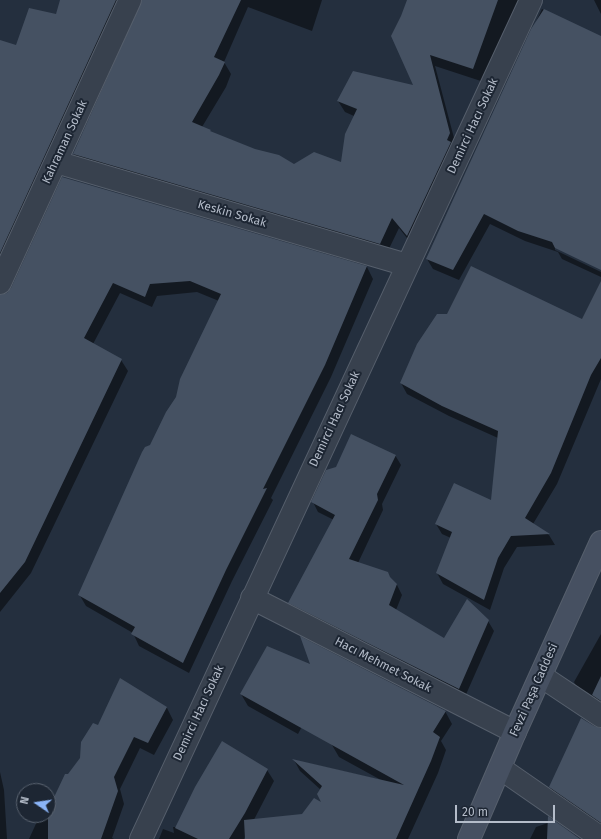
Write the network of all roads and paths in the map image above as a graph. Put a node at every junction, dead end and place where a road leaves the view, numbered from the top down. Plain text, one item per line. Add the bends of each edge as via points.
1 (130, 0) edge
2 (531, 0) edge
3 (56, 162) junction
4 (407, 265) junction
5 (0, 283) edge
6 (601, 542) edge
7 (252, 598) junction
8 (541, 676) junction
9 (601, 716) edge
10 (515, 732) junction
11 (500, 768) junction
12 (601, 838) edge
13 (141, 839) edge
14 (469, 839) edge

1 - 3 street, Kahraman Sokak
2 - 4 street, Demirci Hacı Sokak
3 - 4 street, Keskin Sokak
3 - 5 street, Kahraman Sokak
4 - 7 street, Demirci Hacı Sokak
6 - 8 main road, Fevzi Paşa Caddesi
7 - 10 street, Hacı Mehmet Sokak
7 - 13 street, Demirci Hacı Sokak
8 - 9 street
8 - 10 main road, Fevzi Paşa Caddesi
10 - 11 main road, Fevzi Paşa Caddesi
11 - 12 street
11 - 14 main road, Fevzi Paşa Caddesi

